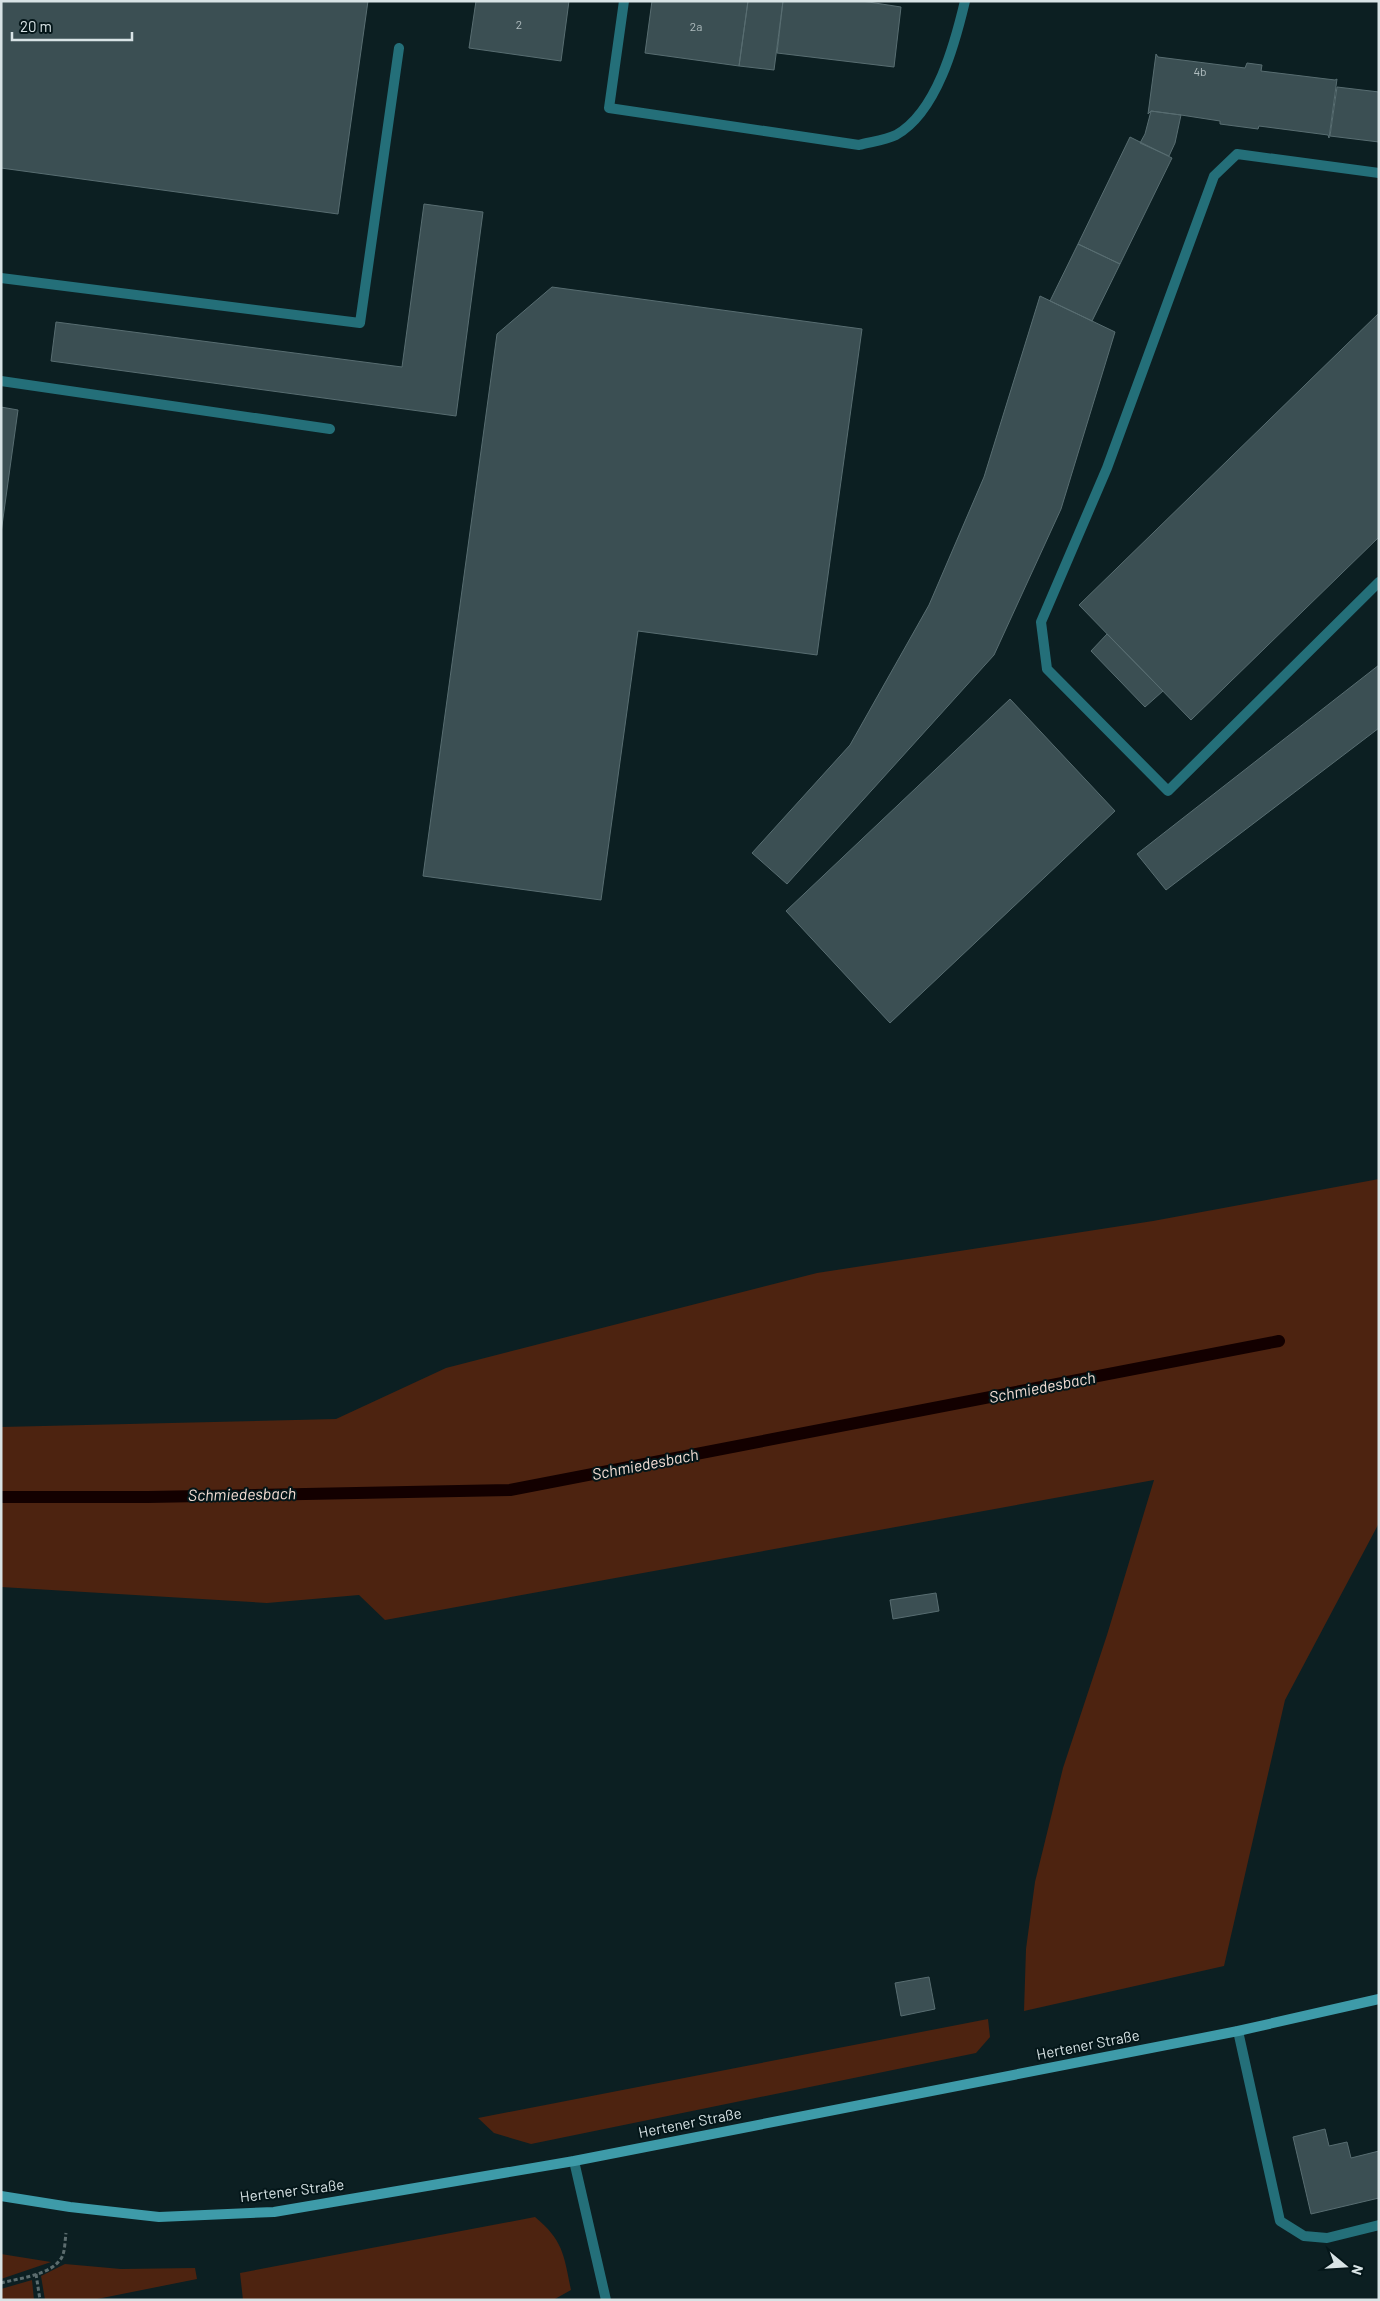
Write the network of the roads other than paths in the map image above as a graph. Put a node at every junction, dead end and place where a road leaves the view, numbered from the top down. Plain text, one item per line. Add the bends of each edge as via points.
1 (624, 1) edge
2 (966, 1) edge
3 (399, 48) dead end
4 (1379, 173) edge
5 (1, 278) edge
6 (1, 381) edge
7 (330, 429) dead end
8 (1379, 582) edge
9 (1379, 1999) edge
10 (1238, 2031) junction
11 (574, 2161) junction
12 (1, 2196) edge
13 (1379, 2225) edge
14 (606, 2300) edge

1 - 2 lane via 609,108 859,145 896,135 921,112 943,73
3 - 5 lane via 360,323
4 - 8 lane via 1237,154 1214,176 1107,468 1041,622 1047,669 1168,791
6 - 7 lane
9 - 10 main road, Hertener Straße
10 - 11 main road, Hertener Straße
10 - 13 lane via 1280,2221 1304,2236 1327,2238
11 - 12 main road, Hertener Straße via 274,2212 159,2217
11 - 14 lane

